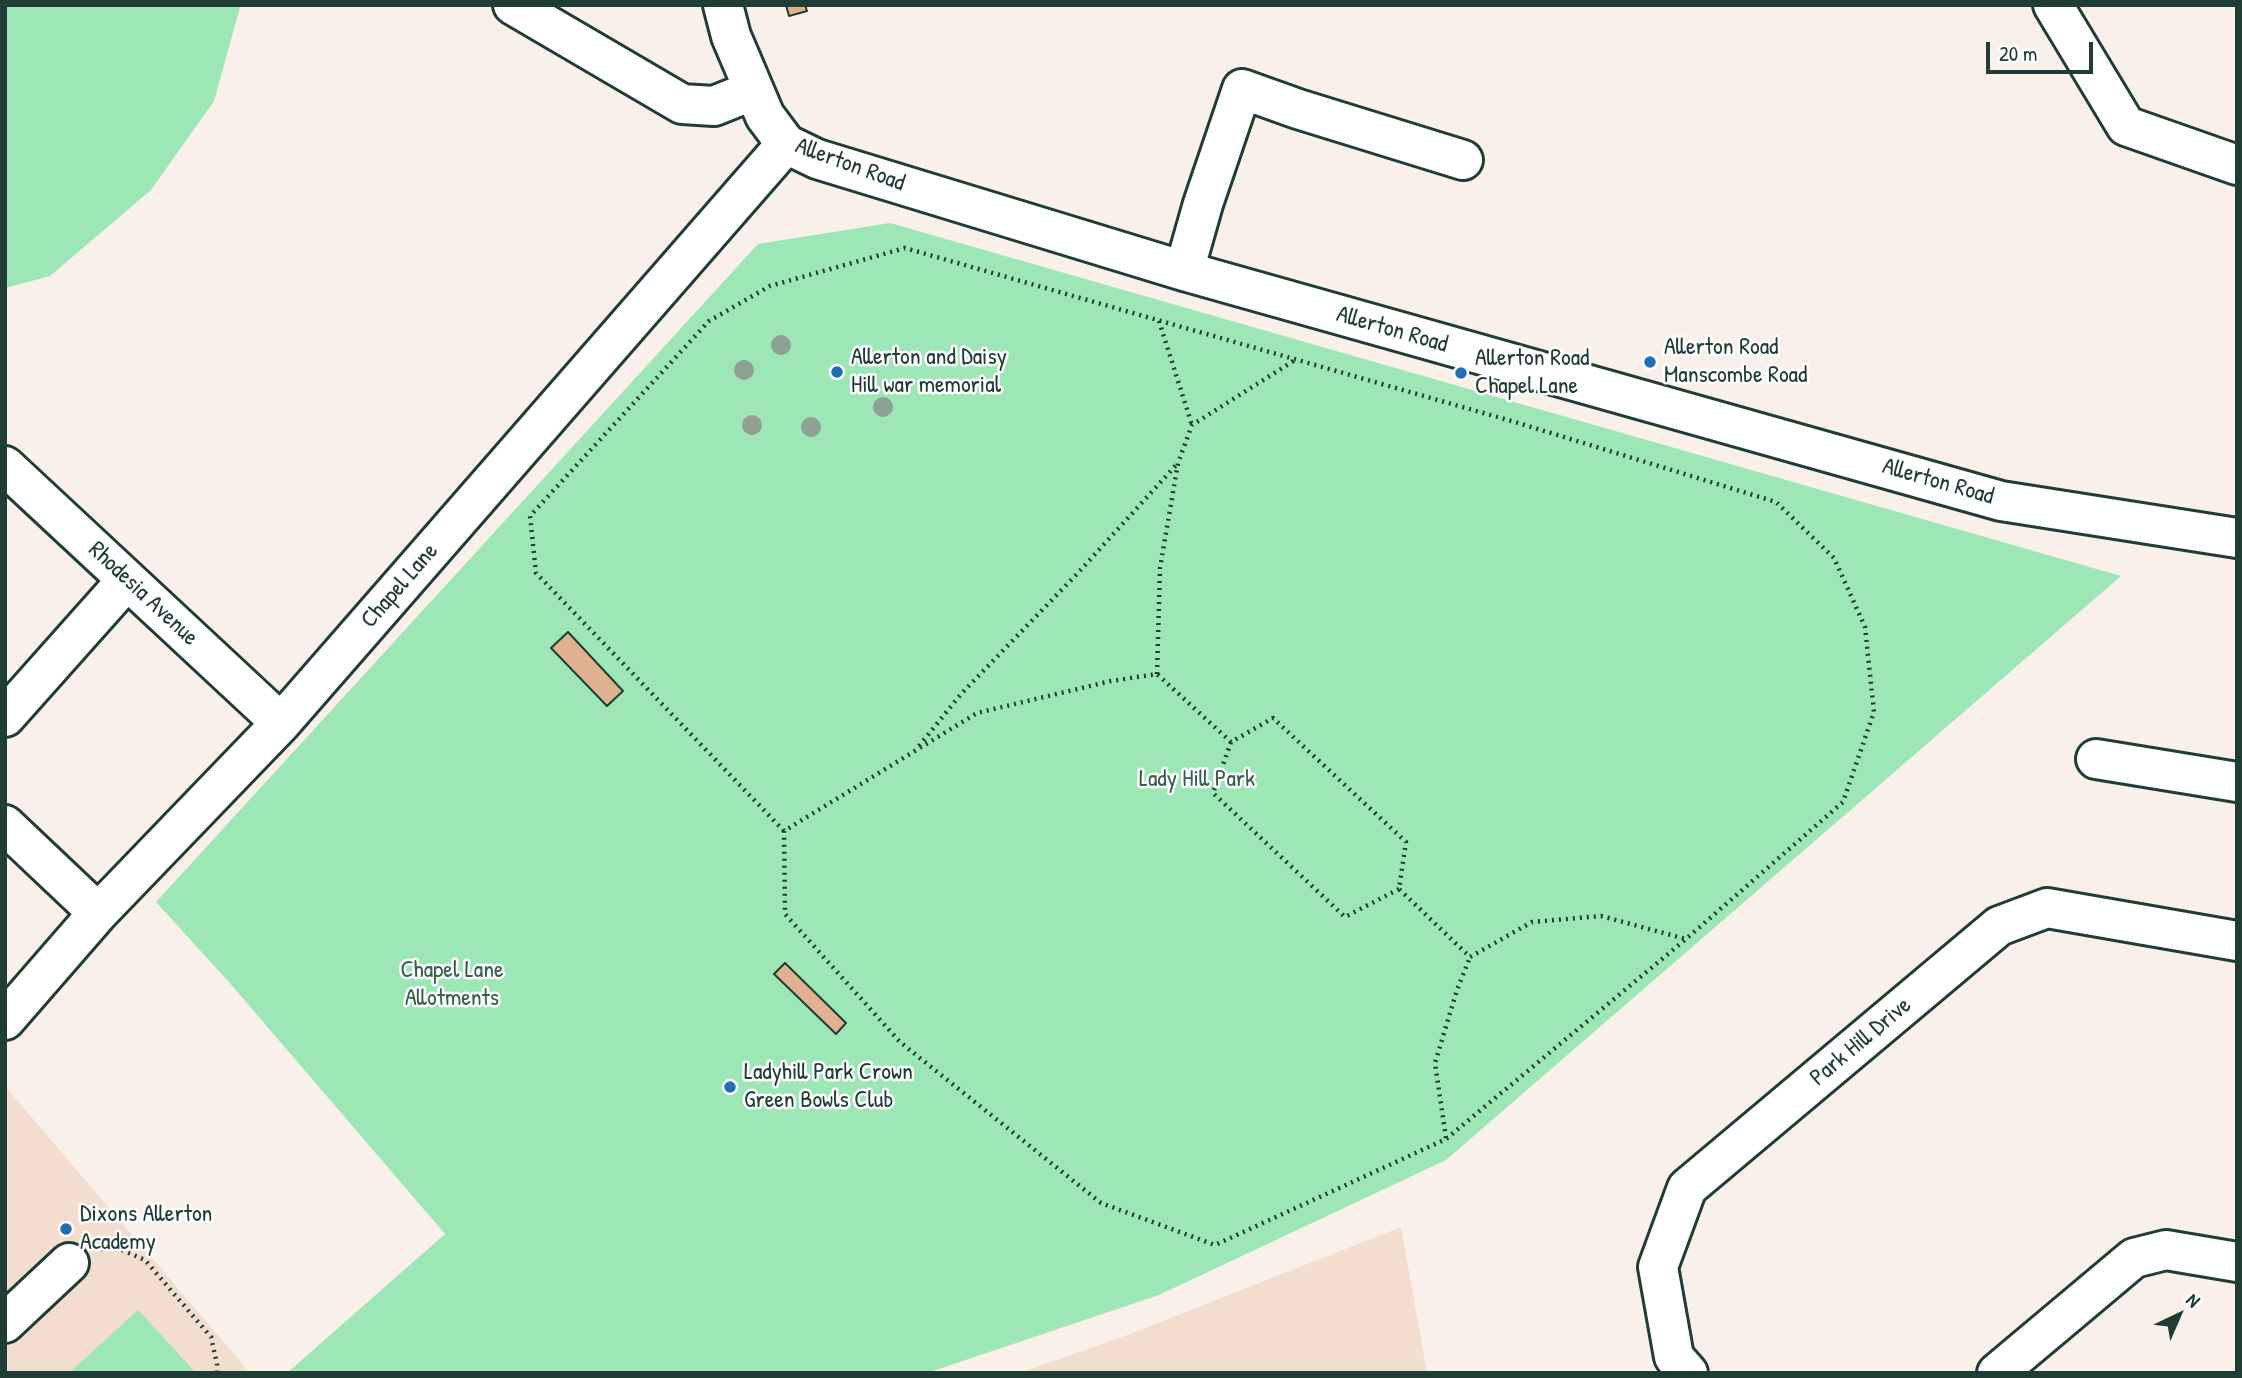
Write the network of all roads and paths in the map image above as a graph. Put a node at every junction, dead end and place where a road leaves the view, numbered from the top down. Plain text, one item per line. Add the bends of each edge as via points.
1 (513, 5) edge
2 (723, 5) edge
3 (2053, 5) edge
4 (754, 90) junction
5 (786, 144) junction
6 (1462, 160) dead end
7 (2237, 164) edge
8 (1184, 271) junction
9 (1159, 321) junction
10 (1296, 359) junction
11 (1192, 425) junction
12 (1178, 463) junction
13 (5, 466) edge
14 (2237, 538) edge
15 (127, 580) junction
16 (1157, 674) junction
17 (5, 717) edge
18 (281, 723) junction
19 (1231, 742) junction
20 (915, 751) junction
21 (2096, 759) dead end
22 (2237, 782) edge
23 (5, 825) edge
24 (784, 831) junction
25 (1399, 889) junction
26 (98, 912) junction
27 (1686, 939) junction
28 (2237, 941) edge
29 (1470, 957) junction
30 (5, 1020) edge
31 (1446, 1139) junction
32 (69, 1262) joint
33 (2237, 1262) edge
34 (5, 1323) edge
35 (217, 1373) edge
36 (1688, 1373) edge
37 (1997, 1373) edge

1 - 4 street via 682,104 714,106
2 - 4 street, Allerton Road
3 - 7 street via 2126,126
4 - 5 street, Allerton Road via 765,116
5 - 8 street, Allerton Road via 817,159
5 - 18 street, Chapel Lane
6 - 8 street via 1242,89
8 - 14 street, Allerton Road via 2001,500
9 - 10 path
9 - 11 path
9 - 24 path via 905,248 770,286 709,321 530,516 536,573
10 - 11 path
10 - 27 path via 1776,502 1834,558 1865,627 1874,712 1843,802
11 - 12 path
12 - 16 path via 1160,568
12 - 20 path via 961,694
13 - 15 street, Rhodesia Avenue
15 - 17 street
15 - 18 street, Rhodesia Avenue
16 - 19 path
16 - 20 path via 977,713
18 - 26 street, Chapel Lane
19 - 25 path via 1273,718 1406,842
19 - 25 path via 1213,793 1345,917
20 - 24 path
21 - 22 street
23 - 26 street
24 - 31 path via 785,914 900,1042 1101,1203 1215,1245
25 - 29 path
26 - 30 street, Chapel Lane
27 - 29 path via 1601,916 1532,922
27 - 31 path
28 - 36 street, Park Hill Drive via 2047,908 1998,926 1687,1188 1658,1267 1674,1357
29 - 31 path via 1435,1063
32 - 34 street
32 - 35 path via 93,1249 120,1248 145,1260 211,1338
33 - 37 street via 2166,1250 2134,1258

